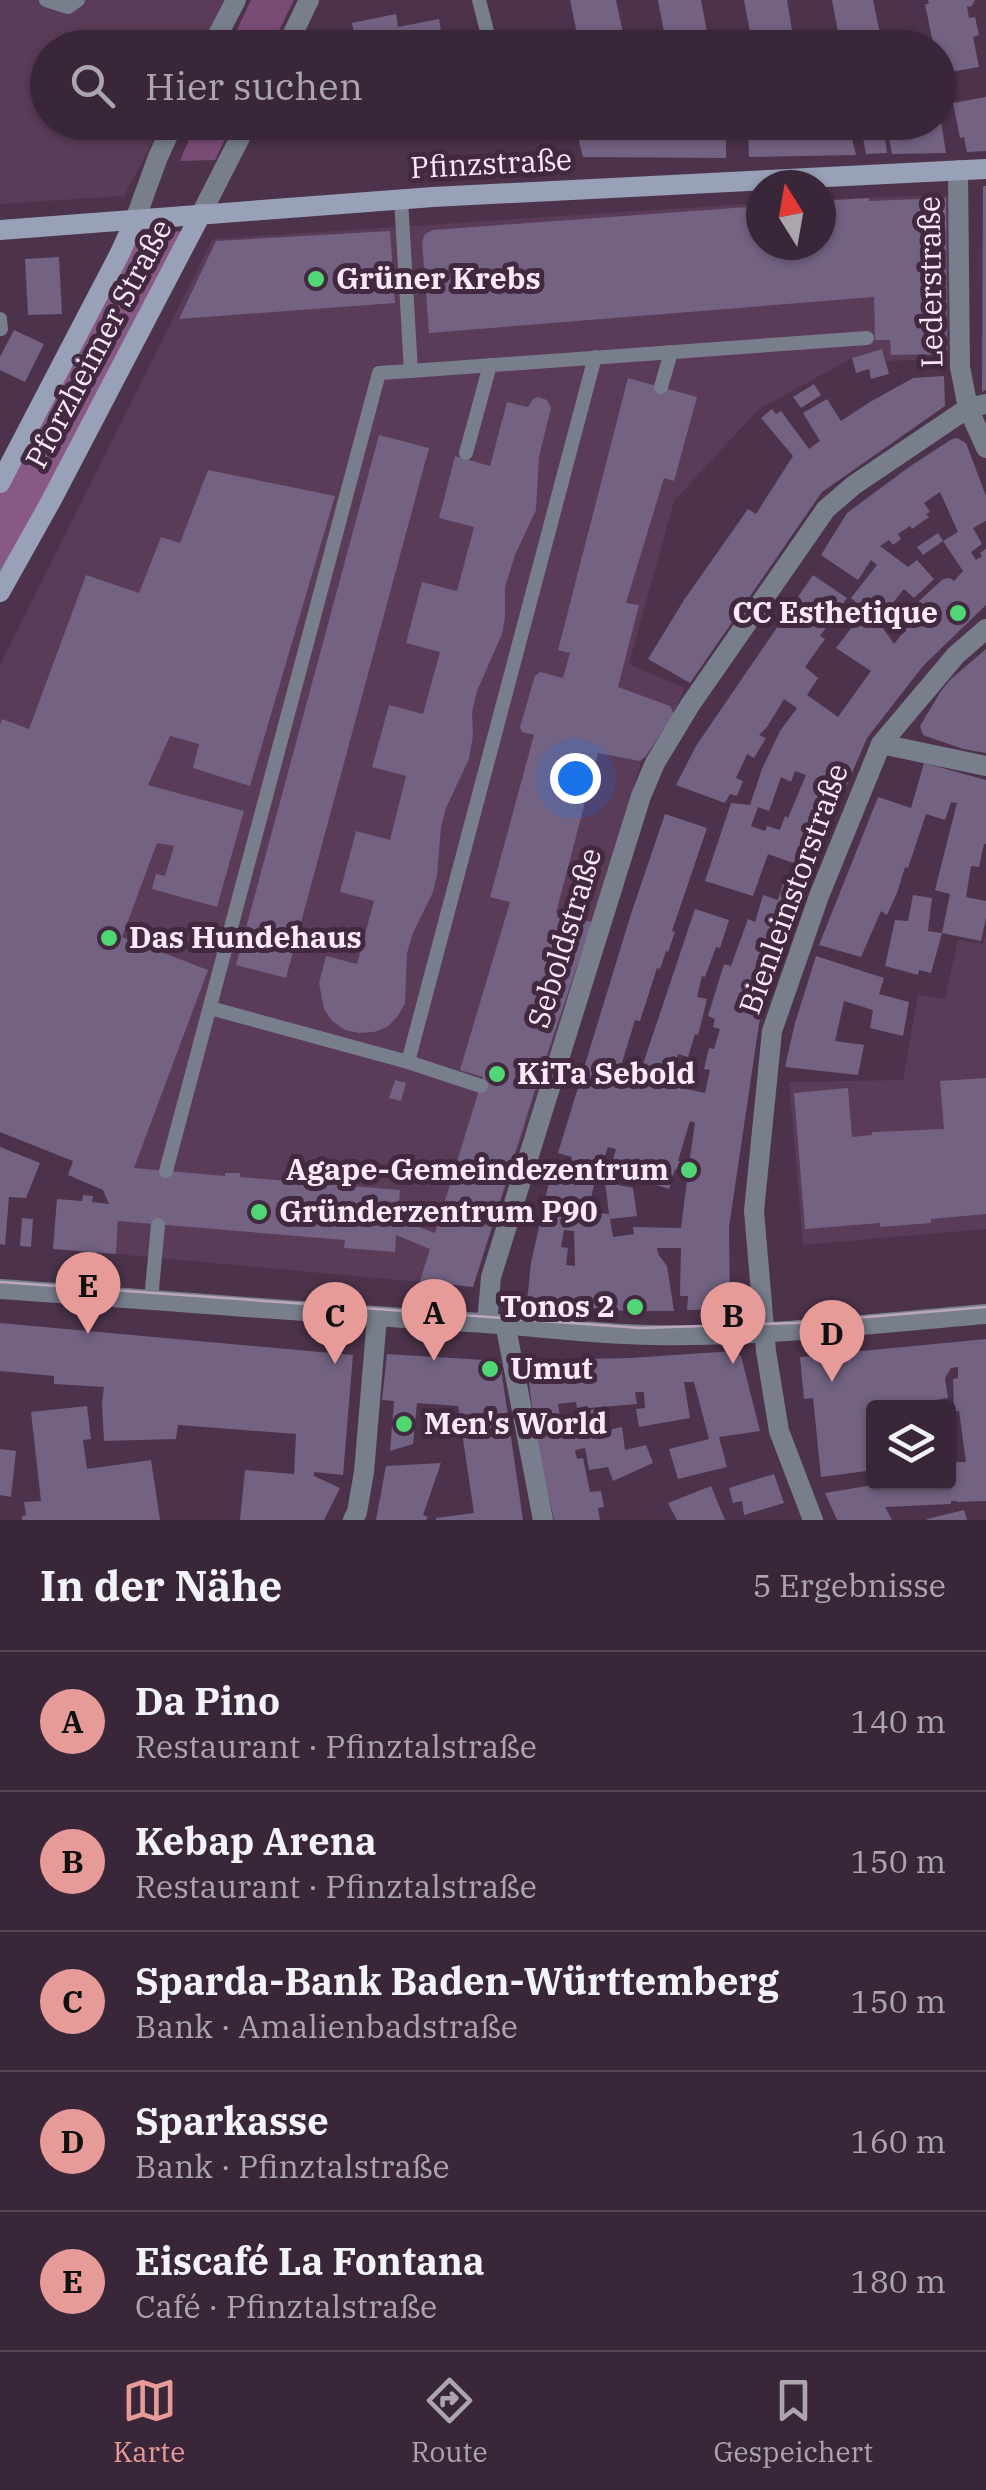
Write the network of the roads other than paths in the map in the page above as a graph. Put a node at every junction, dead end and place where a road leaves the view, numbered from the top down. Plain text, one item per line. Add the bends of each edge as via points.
1 (46, 0) edge
2 (78, 0) edge
3 (236, 0) edge
4 (310, 0) edge
5 (479, 0) edge
6 (220, 30) edge
7 (295, 30) edge
8 (486, 30) edge
9 (166, 140) edge
10 (239, 140) edge
11 (986, 169) edge
12 (958, 170) junction
13 (401, 199) junction
14 (201, 214) junction
15 (135, 220) junction
16 (0, 230) edge
17 (0, 319) edge
18 (1, 329) edge
19 (866, 338) dead end
20 (670, 352) junction
21 (595, 357) junction
22 (490, 365) junction
23 (411, 370) junction
24 (661, 388) dead end
25 (977, 406) edge
26 (986, 448) edge
27 (466, 453) dead end
28 (0, 484) edge
29 (0, 592) edge
30 (986, 629) edge
31 (881, 744) junction
32 (986, 766) edge
33 (210, 1008) junction
34 (408, 1062) junction
35 (480, 1086) dead end
36 (166, 1171) dead end
37 (158, 1225) dead end
38 (0, 1289) edge
39 (150, 1300) junction
40 (986, 1314) edge
41 (377, 1318) junction
42 (497, 1324) junction
43 (764, 1331) junction
44 (353, 1520) edge
45 (543, 1520) edge
46 (813, 1520) edge

1 - 2 lane via 68,8
3 - 6 street
4 - 7 street
5 - 8 lane
9 - 15 street, Pforzheimer Straße
10 - 14 street, Pforzheimer Straße
11 - 12 main road, Pfinzstraße
12 - 13 main road, Pfinzstraße
12 - 25 street, Lederstraße via 960,367
13 - 14 main road, Pfinzstraße
13 - 23 lane
14 - 15 main road, Pfinzstraße
14 - 29 main road, Pforzheimer Straße
15 - 16 main road, Pfinzstraße
15 - 28 main road, Pforzheimer Straße
17 - 18 lane
19 - 20 lane
20 - 21 lane
20 - 24 lane
21 - 22 lane
21 - 34 lane
22 - 23 lane
22 - 27 lane
23 - 33 lane via 379,373
25 - 26 street, Lederstraße
25 - 42 street, Seboldstraße via 826,509 654,762 491,1277
30 - 31 street, Bienleinstorstraße
31 - 32 street
31 - 43 street, Bienleinstorstraße via 772,1032 754,1211
33 - 34 lane
33 - 36 lane
34 - 35 lane
37 - 39 lane
38 - 39 street
39 - 41 street
40 - 43 street
41 - 42 street
41 - 44 street via 364,1472
42 - 43 street via 655,1335
42 - 45 street, Seboldstraße
43 - 46 street, Bienleinstorstraße via 779,1431

